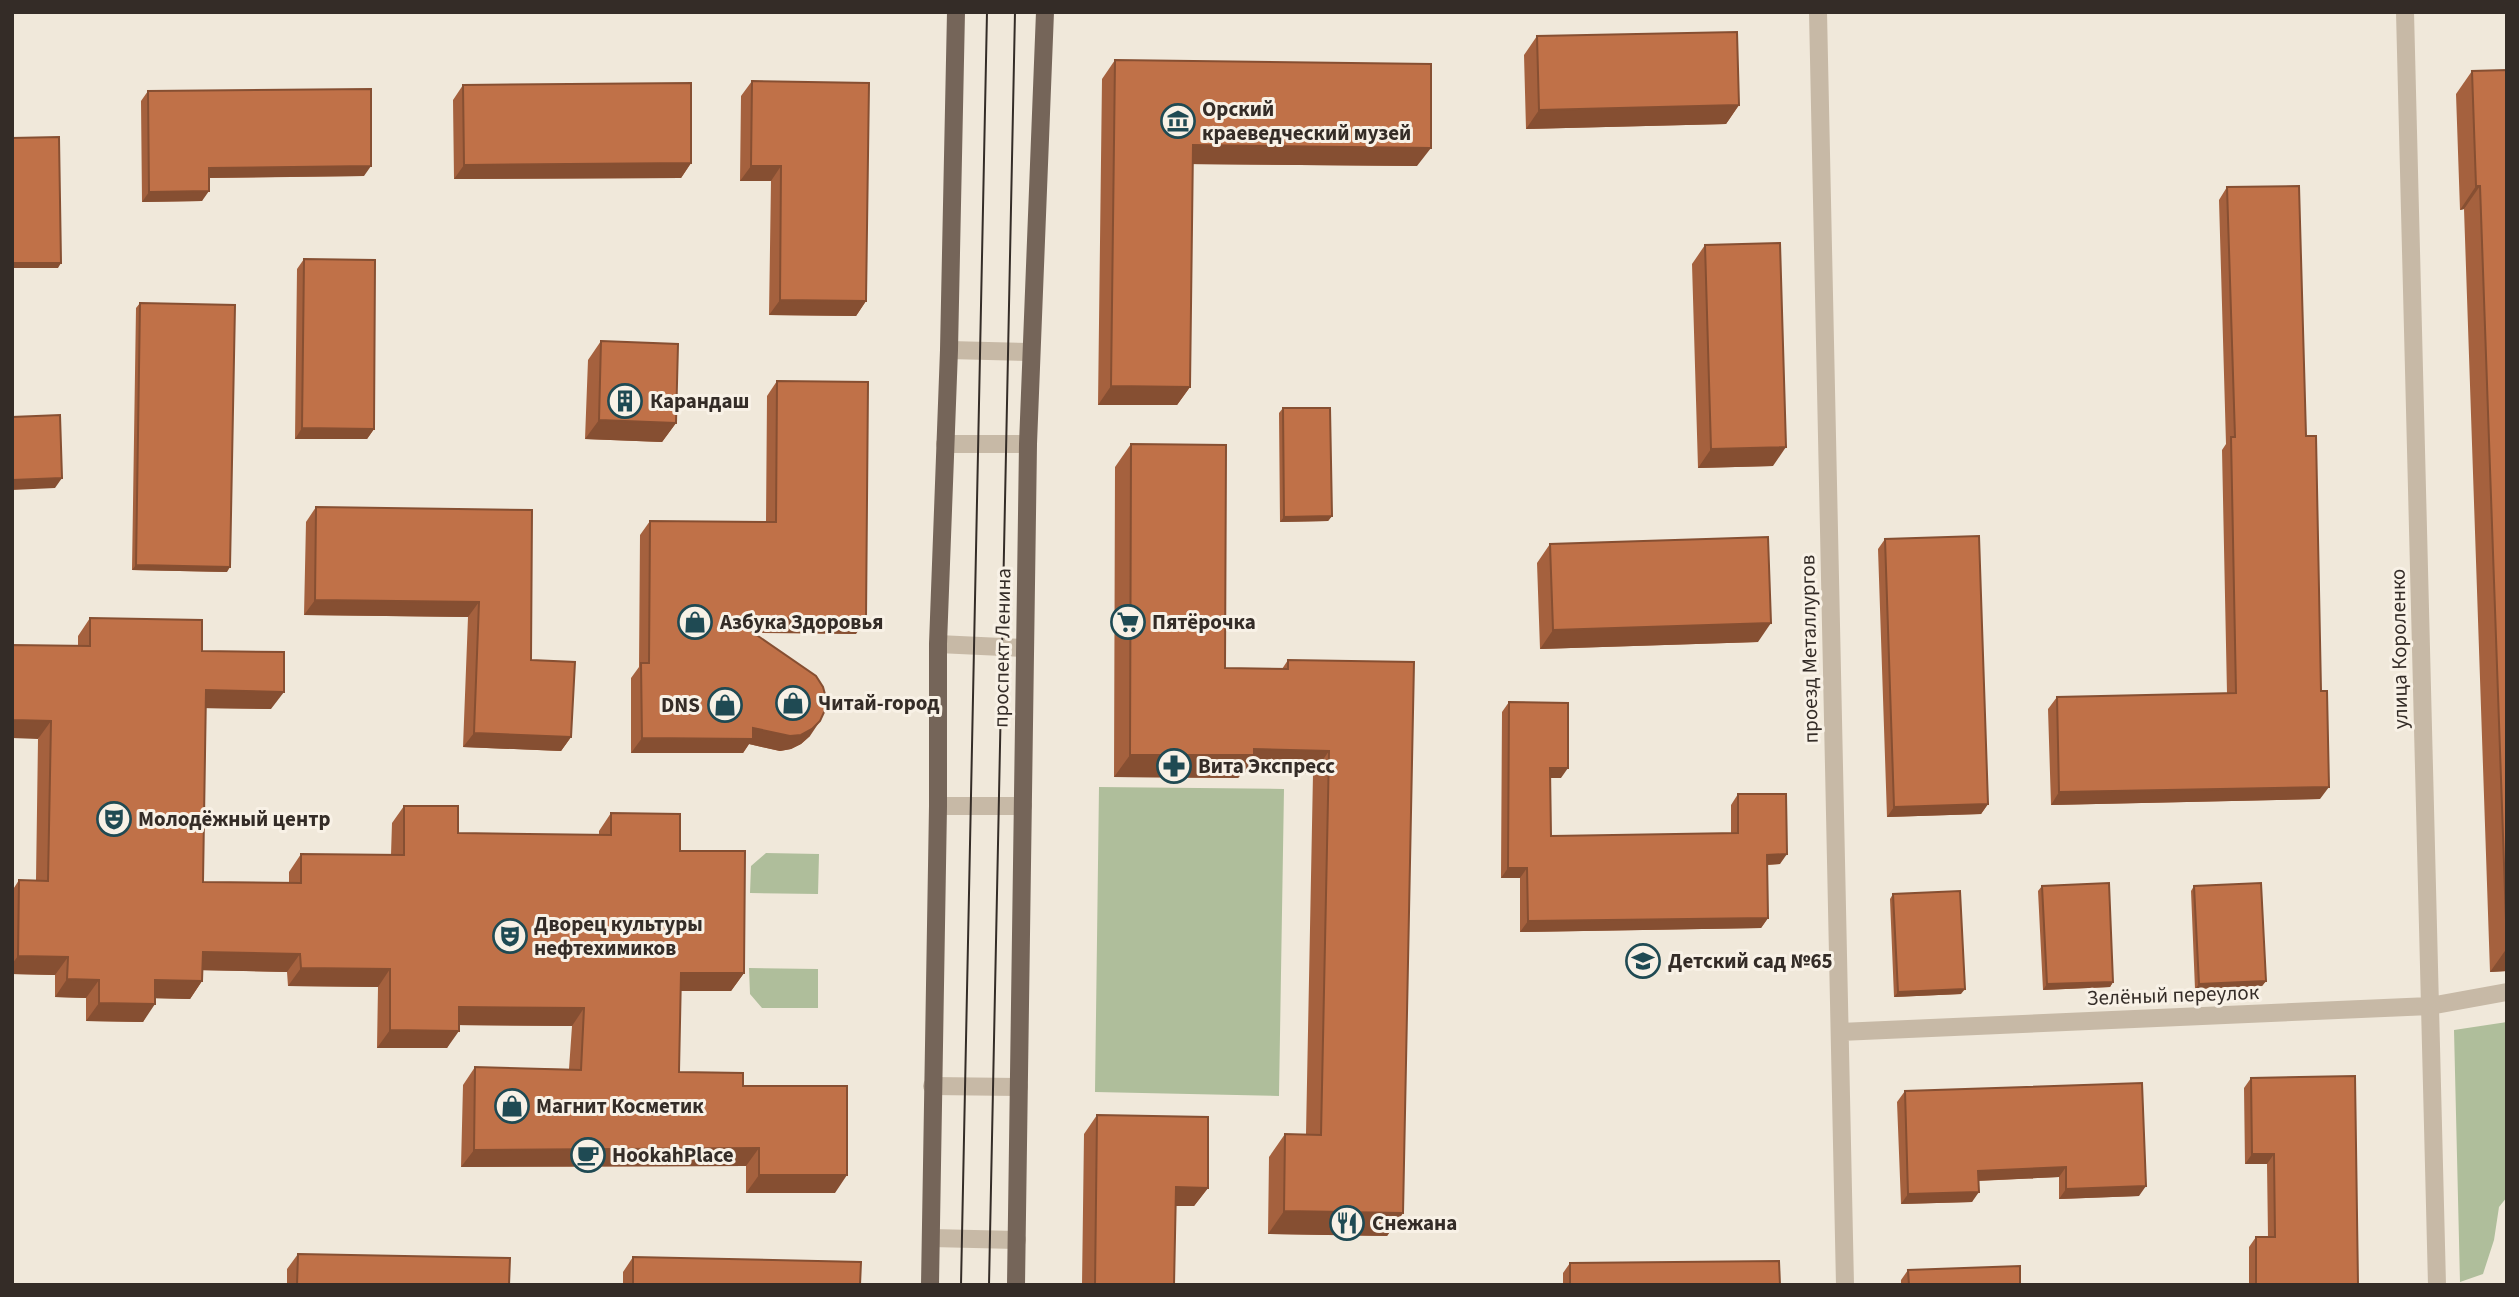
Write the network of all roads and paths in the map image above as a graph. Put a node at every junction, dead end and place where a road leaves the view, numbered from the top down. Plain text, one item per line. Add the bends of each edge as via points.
1 (956, 12) edge
2 (1045, 12) edge
3 (1818, 12) edge
4 (2405, 12) edge
5 (948, 350) junction
6 (1031, 352) junction
7 (945, 444) junction
8 (1028, 444) junction
9 (938, 644) junction
10 (1025, 648) junction
11 (938, 806) junction
12 (1023, 806) junction
13 (2507, 992) edge
14 (2430, 1006) junction
15 (1840, 1032) junction
16 (932, 1086) junction
17 (1019, 1087) junction
18 (931, 1238) junction
19 (1017, 1240) junction
20 (930, 1285) edge
21 (1016, 1285) edge
22 (1845, 1285) edge
23 (2437, 1285) edge

1 - 5 main road
2 - 6 main road, проспект Ленина
3 - 15 street, проезд Металлургов
4 - 14 street, улица Короленко
5 - 6 street
5 - 7 main road
6 - 8 main road, проспект Ленина
7 - 8 street
7 - 9 main road
8 - 10 main road, проспект Ленина
9 - 10 street
9 - 11 main road
10 - 12 main road, проспект Ленина
11 - 12 street
11 - 16 main road
12 - 17 main road, проспект Ленина
13 - 14 street, Зелёный переулок
14 - 15 street, Зелёный переулок
14 - 23 street, улица Короленко
15 - 22 street, проезд Металлургов
16 - 17 street
16 - 18 main road
17 - 19 main road, проспект Ленина
18 - 19 street
18 - 20 main road
19 - 21 main road, проспект Ленина

